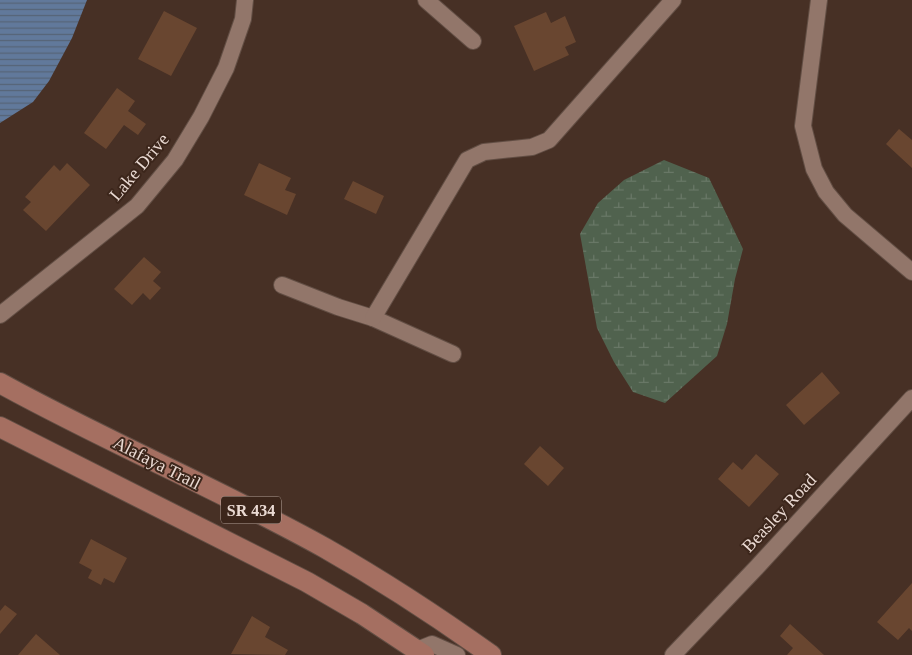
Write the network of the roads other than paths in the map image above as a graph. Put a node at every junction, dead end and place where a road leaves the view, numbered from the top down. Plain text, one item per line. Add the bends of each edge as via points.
1 (245, 0) edge
2 (426, 0) edge
3 (673, 0) edge
4 (819, 0) edge
5 (473, 41) dead end
6 (912, 272) edge
7 (282, 285) dead end
8 (0, 315) edge
9 (373, 318) junction
10 (453, 354) dead end
11 (0, 383) edge
12 (912, 398) edge
13 (0, 426) edge
14 (421, 653) edge
15 (457, 655) edge
16 (492, 655) edge
17 (674, 655) edge

1 - 8 street, Lake Drive via 243,19 226,68 175,160 137,206
2 - 5 street
3 - 9 street via 549,140 532,147 484,152 467,160
4 - 6 street via 803,126 814,169 826,192 845,215
7 - 9 street
9 - 10 street
11 - 16 main road, Alafaya Trail / SR 434 via 324,548 437,616
12 - 17 street, Beasley Road
13 - 14 main road, SR 434 via 306,582
14 - 15 street via 432,644

